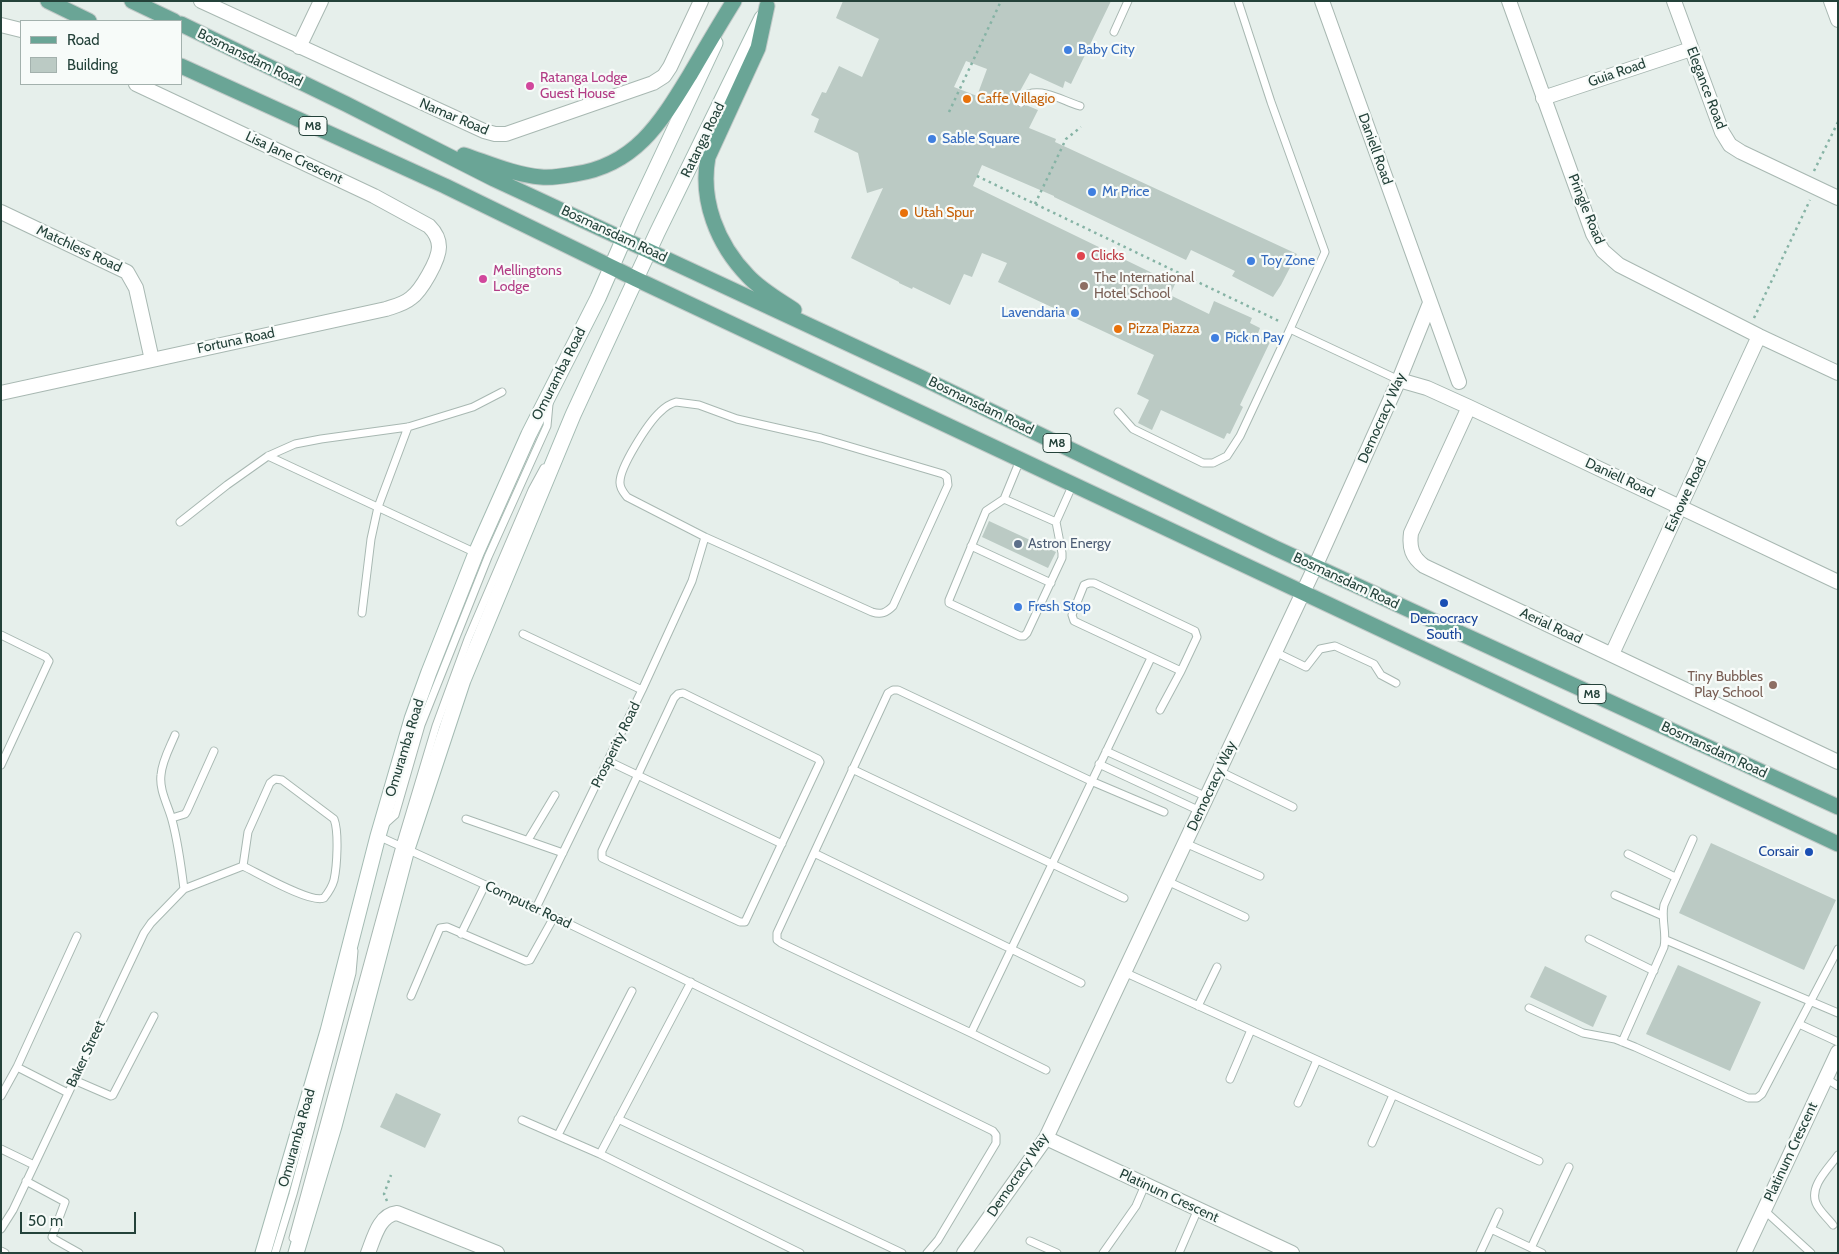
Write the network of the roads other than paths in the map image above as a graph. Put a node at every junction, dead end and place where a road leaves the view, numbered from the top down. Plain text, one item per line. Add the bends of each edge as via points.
1 (48, 1) edge
2 (132, 1) edge
3 (201, 1) edge
4 (321, 1) edge
5 (701, 1) edge
6 (734, 1) edge
7 (1128, 1) edge
8 (1238, 1) edge
9 (1322, 1) edge
10 (1509, 1) edge
11 (1674, 1) edge
12 (1831, 1) edge
13 (769, 4) edge
14 (87, 20) edge
15 (172, 20) edge
16 (1838, 20) edge
17 (182, 24) edge
18 (1, 25) edge
19 (20, 30) edge
20 (1114, 32) dead end
21 (299, 47) junction
22 (1690, 49) junction
23 (182, 66) edge
24 (138, 85) edge
25 (1543, 98) junction
26 (1021, 103) dead end
27 (1080, 106) dead end
28 (424, 143) junction
29 (1838, 198) edge
30 (1, 212) edge
31 (624, 239) junction
32 (439, 247) joint
33 (650, 251) junction
34 (611, 267) junction
35 (636, 279) junction
36 (1430, 303) junction
37 (1290, 329) junction
38 (1754, 333) junction
39 (834, 337) junction
40 (152, 360) junction
41 (1838, 373) edge
42 (1399, 380) junction
43 (1459, 382) dead end
44 (502, 392) dead end
45 (1, 393) edge
46 (549, 396) junction
47 (1469, 407) junction
48 (1118, 412) dead end
49 (408, 426) junction
50 (268, 456) junction
51 (1020, 459) junction
52 (1073, 484) junction
53 (1004, 498) junction
54 (378, 507) junction
55 (1681, 507) junction
56 (180, 522) dead end
57 (1056, 522) junction
58 (705, 537) junction
59 (971, 546) junction
60 (476, 553) junction
61 (1315, 567) junction
62 (1838, 582) edge
63 (1051, 583) junction
64 (1303, 593) junction
65 (362, 614) dead end
66 (523, 634) dead end
67 (1, 635) edge
68 (1275, 652) junction
69 (1612, 654) junction
70 (1151, 658) junction
71 (1181, 671) junction
72 (1396, 683) dead end
73 (642, 690) junction
74 (1160, 710) dead end
75 (176, 734) dead end
76 (214, 751) dead end
77 (1106, 751) junction
78 (608, 761) junction
79 (1838, 762) edge
80 (1099, 764) junction
81 (1, 765) edge
82 (852, 769) junction
83 (1218, 772) junction
84 (638, 776) junction
85 (1091, 781) junction
86 (555, 795) dead end
87 (1207, 796) junction
88 (1838, 806) edge
89 (1293, 807) dead end
90 (1200, 811) junction
91 (1164, 812) dead end
92 (172, 818) junction
93 (466, 819) dead end
94 (379, 832) junction
95 (528, 840) junction
96 (1693, 840) dead end
97 (1185, 843) junction
98 (782, 844) junction
99 (1838, 844) edge
100 (404, 848) junction
101 (563, 853) junction
102 (814, 853) junction
103 (1628, 854) dead end
104 (1052, 863) junction
105 (244, 866) junction
106 (1260, 876) dead end
107 (1675, 877) junction
108 (1167, 881) junction
109 (486, 885) junction
110 (184, 889) junction
111 (1615, 895) dead end
112 (1124, 898) dead end
113 (536, 908) junction
114 (1662, 916) junction
115 (554, 917) junction
116 (1245, 917) dead end
117 (461, 934) junction
118 (77, 936) dead end
119 (1590, 939) dead end
120 (351, 940) junction
121 (1666, 940) junction
122 (1011, 949) junction
123 (1838, 949) edge
124 (1217, 967) dead end
125 (1654, 970) junction
126 (1124, 972) junction
127 (690, 982) junction
128 (1081, 983) dead end
129 (632, 991) dead end
130 (411, 996) dead end
131 (1810, 1001) junction
132 (1198, 1006) junction
133 (1528, 1008) dead end
134 (1838, 1013) edge
135 (154, 1016) dead end
136 (1799, 1024) junction
137 (1251, 1030) junction
138 (971, 1033) junction
139 (1622, 1042) junction
140 (1838, 1042) edge
141 (1838, 1052) edge
142 (1318, 1060) junction
143 (17, 1067) junction
144 (1046, 1070) dead end
145 (1825, 1078) junction
146 (1230, 1079) dead end
147 (74, 1080) junction
148 (1838, 1086) edge
149 (68, 1092) junction
150 (1393, 1095) junction
151 (1, 1096) edge
152 (1298, 1103) dead end
153 (618, 1119) junction
154 (522, 1120) dead end
155 (558, 1135) junction
156 (1046, 1138) junction
157 (1372, 1143) dead end
158 (1, 1149) edge
159 (600, 1154) junction
160 (1838, 1155) edge
161 (1539, 1161) dead end
162 (34, 1165) junction
163 (1570, 1167) dead end
164 (26, 1181) junction
165 (1145, 1185) junction
166 (1198, 1209) junction
167 (1764, 1210) junction
168 (1498, 1212) dead end
169 (1833, 1225) dead end
170 (1, 1229) edge
171 (1491, 1229) junction
172 (1030, 1241) dead end
173 (1531, 1248) junction
174 (1, 1251) edge
175 (5, 1253) edge
176 (79, 1253) edge
177 (263, 1253) edge
178 (275, 1253) edge
179 (289, 1253) edge
180 (296, 1253) edge
181 (368, 1253) edge
182 (497, 1253) edge
183 (800, 1253) edge
184 (902, 1253) edge
185 (927, 1253) edge
186 (964, 1253) edge
187 (1057, 1253) edge
188 (1103, 1253) edge
189 (1179, 1253) edge
190 (1292, 1253) edge
191 (1480, 1253) edge
192 (1542, 1253) edge
193 (1744, 1253) edge
194 (1811, 1253) edge

1 - 14 main road
2 - 15 main road
3 - 21 street, Namar Road
4 - 21 street
5 - 21 street, Namar Road via 670,67 661,78 506,134 484,131
6 - 28 main road via 668,111 635,148 609,165 590,172 540,177
6 - 31 main road
7 - 20 lane
8 - 37 lane via 1325,252
9 - 36 street, Daniell Road
10 - 25 street, Pringle Road
11 - 22 street, Elegance Road
12 - 16 street
13 - 33 main road, Ratanga Road
13 - 39 main road via 758,48 708,157 706,187 710,214 732,259 749,278
17 - 28 main road, Bosmansdam Road / M8
18 - 19 street
22 - 25 street, Guia Road
22 - 29 street, Elegance Road via 1730,145
23 - 34 main road, Bosmansdam Road / M8 via 445,186
24 - 32 street, Lisa Jane Crescent via 409,213 430,226
25 - 38 street, Pringle Road via 1593,234 1603,251 1619,265
26 - 27 lane via 1028,94 1039,92
28 - 31 main road, Bosmansdam Road / M8
30 - 40 street, Matchless Road via 127,272 136,288
31 - 33 main road, Bosmansdam Road / M8
31 - 34 main road
32 - 40 street, Fortuna Road via 430,272 414,297 404,304
33 - 35 main road, Ratanga Road
33 - 39 main road, Bosmansdam Road / M8
34 - 35 main road, Bosmansdam Road / M8
34 - 46 main road, Omuramba Road
35 - 51 main road, Bosmansdam Road / M8
35 - 100 main road, Omuramba Road via 574,415 463,680
36 - 42 street, Democracy Way
36 - 43 street, Daniell Road
37 - 42 lane
37 - 48 lane via 1240,436 1227,456 1220,460 1203,463 1133,429
38 - 41 street, Pringle Road
38 - 55 street, Eshowe Road
39 - 61 main road, Bosmansdam Road / M8
40 - 45 street, Fortuna Road
42 - 47 street, Daniell Road via 1427,388
42 - 61 street, Democracy Way
44 - 49 lane via 473,407
46 - 60 main road, Omuramba Road via 528,434
46 - 94 lane via 547,426 488,557 421,725 395,815
47 - 55 street, Daniell Road
47 - 69 street, Aerial Road via 1411,533 1412,553 1424,566
49 - 50 lane via 295,444
49 - 54 lane
50 - 54 lane
50 - 56 lane
51 - 52 main road, Bosmansdam Road / M8
51 - 53 lane
52 - 57 lane
52 - 64 main road, Bosmansdam Road / M8
53 - 57 lane
53 - 59 lane via 986,511
54 - 60 lane
54 - 65 lane
55 - 62 street, Daniell Road
55 - 69 street, Eshowe Road
57 - 63 lane via 1062,553
58 - 58 lane via 627,497 620,484 623,471 641,437 658,414 676,402 821,438 943,474 949,480 893,606 882,614
58 - 73 lane, Prosperity Road via 692,581
59 - 63 lane
59 - 63 lane via 948,600 950,604 1022,636 1027,633
60 - 94 main road, Omuramba Road via 412,719
61 - 64 street, Democracy Way
61 - 88 main road, Bosmansdam Road / M8
64 - 68 street, Democracy Way
64 - 99 main road, Bosmansdam Road / M8
66 - 73 lane
67 - 81 lane via 49,661
68 - 72 lane via 1306,667 1320,649 1336,646 1374,664 1380,675
68 - 83 street, Democracy Way
69 - 79 street, Aerial Road
70 - 71 lane
70 - 71 lane via 1074,621 1072,615 1084,586 1094,584 1195,631 1197,637
70 - 77 lane
71 - 74 lane
73 - 78 lane, Prosperity Road
75 - 92 lane via 160,777
76 - 92 lane via 187,812
77 - 80 lane
77 - 87 lane
78 - 84 lane
78 - 101 lane, Prosperity Road
80 - 85 lane
80 - 90 lane
82 - 85 lane via 888,693 898,690
82 - 102 lane
82 - 104 lane
83 - 87 street, Democracy Way
83 - 89 lane
84 - 98 lane
84 - 98 lane via 602,851 602,858 742,922 747,920
84 - 98 lane via 674,698 678,694 686,694 819,760 819,767
85 - 91 lane
85 - 104 lane
86 - 95 lane
87 - 90 street, Democracy Way
90 - 97 street, Democracy Way
92 - 110 lane
93 - 95 lane
94 - 100 lane, Computer Road
94 - 120 main road, Omuramba Road
95 - 101 lane
96 - 107 lane
97 - 106 lane
97 - 108 street, Democracy Way
100 - 109 lane, Computer Road
100 - 179 lane
100 - 180 main road, Omuramba Road via 334,1126
101 - 113 lane, Prosperity Road
102 - 122 lane
102 - 138 lane via 777,933 777,940
103 - 107 lane
104 - 112 lane
104 - 122 lane
105 - 105 lane via 299,894 315,900 324,898 336,869 334,819 282,780 275,779 270,783 248,832
105 - 110 lane
107 - 114 lane via 1666,896
108 - 116 lane
108 - 126 street, Democracy Way
109 - 113 lane, Computer Road
109 - 117 lane
110 - 147 lane, Baker Street via 144,933
111 - 114 lane
113 - 115 lane, Computer Road
114 - 121 lane
115 - 117 lane via 530,960 526,961
115 - 127 lane, Computer Road
117 - 130 lane via 442,927 438,930
118 - 143 lane
119 - 125 lane
120 - 177 main road, Omuramba Road
120 - 178 lane via 354,950 352,972
121 - 125 lane
121 - 131 lane
122 - 128 lane
122 - 138 lane
123 - 131 lane
124 - 132 lane
125 - 139 lane
126 - 132 lane
126 - 156 street, Democracy Way
127 - 153 lane
127 - 185 lane, Computer Road via 993,1131 996,1143
129 - 155 lane
131 - 134 lane
131 - 136 lane
132 - 137 lane
133 - 139 lane via 1583,1033
135 - 147 lane via 114,1095
136 - 139 lane via 1757,1098 1748,1098
136 - 140 lane
137 - 142 lane
137 - 146 lane
138 - 144 lane
141 - 145 street, Platinum Crescent
142 - 150 lane
142 - 152 lane
143 - 149 lane
143 - 151 lane
145 - 148 lane
145 - 167 street, Platinum Crescent
147 - 149 lane, Baker Street
149 - 162 lane, Baker Street
150 - 157 lane
150 - 161 lane
153 - 159 lane
153 - 184 lane
154 - 155 lane
155 - 159 lane
156 - 165 street, Platinum Crescent
156 - 186 street, Democracy Way
158 - 162 lane
159 - 183 lane
160 - 169 lane via 1815,1187 1814,1196 1816,1205
162 - 164 lane, Baker Street
163 - 173 lane
164 - 170 lane, Baker Street
164 - 176 lane via 65,1202 52,1236
165 - 166 street, Platinum Crescent
165 - 188 lane via 1136,1206
166 - 189 lane
166 - 190 street, Platinum Crescent
167 - 193 street, Platinum Crescent
167 - 194 lane
168 - 171 lane
171 - 173 lane
171 - 191 lane
172 - 187 lane
173 - 192 lane
174 - 175 lane
181 - 182 street via 379,1225 388,1214 401,1214

